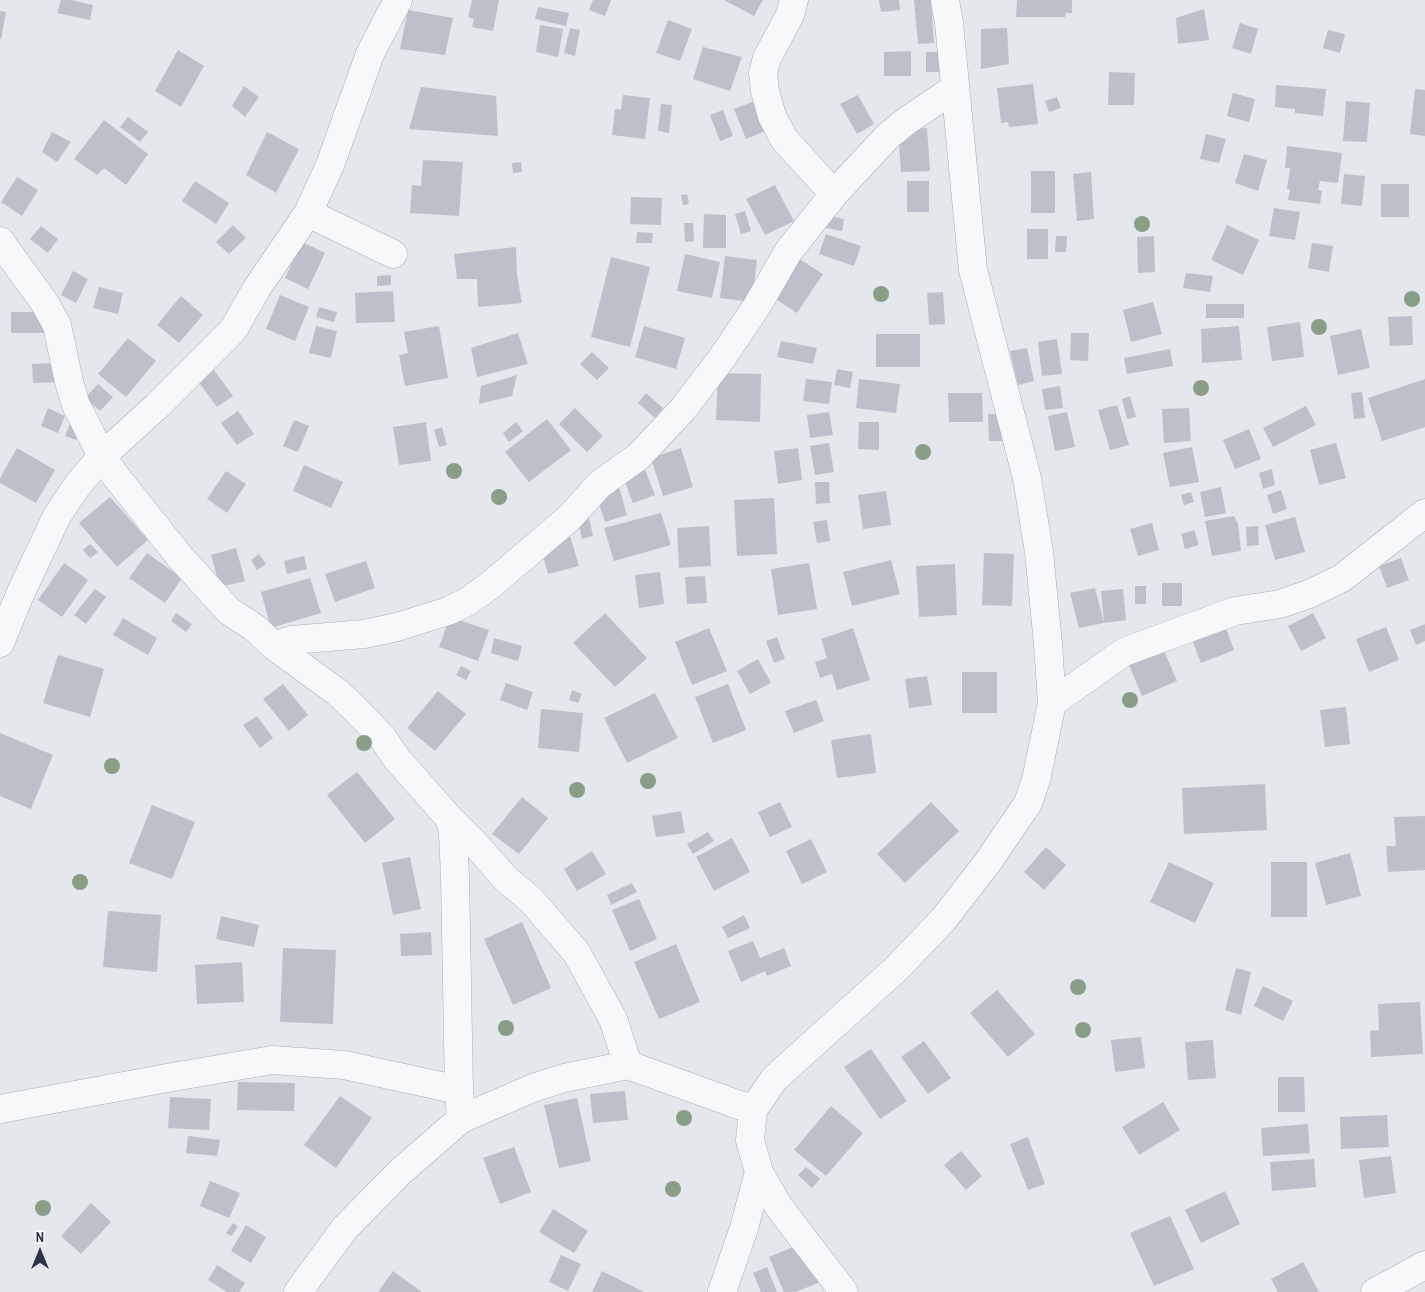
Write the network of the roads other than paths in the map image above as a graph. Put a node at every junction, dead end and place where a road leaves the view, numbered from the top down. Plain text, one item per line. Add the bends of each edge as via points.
1 (398, 0) edge
2 (794, 0) edge
3 (945, 0) edge
4 (955, 88) junction
5 (834, 194) junction
6 (308, 213) junction
7 (0, 241) edge
8 (394, 254) dead end
9 (102, 456) junction
10 (1425, 512) edge
11 (0, 643) edge
12 (274, 646) junction
13 (1052, 704) junction
14 (450, 819) junction
15 (628, 1065) junction
16 (459, 1090) junction
17 (0, 1109) edge
18 (753, 1110) junction
19 (461, 1119) junction
20 (759, 1172) junction
21 (1425, 1265) edge
22 (298, 1292) edge
23 (722, 1292) edge
24 (844, 1292) edge
25 (1375, 1292) edge

1 - 6 street via 370,54 330,165
2 - 5 street via 790,15 767,58 763,73 765,91 772,116 784,139
3 - 4 street
4 - 5 street via 889,135
4 - 13 street via 973,270 1027,478 1039,552
5 - 12 street via 788,252 757,306 683,409 638,457 600,484 563,524 488,587 448,612 397,627 364,634 292,640
6 - 8 street
6 - 9 street via 256,288 233,330
7 - 9 street via 57,325 76,406
9 - 11 street via 57,516
9 - 12 street via 180,557 229,612 255,628
10 - 13 street via 1342,578 1280,604 1235,612 1124,652
12 - 14 street via 354,708
13 - 18 street via 1028,803 988,862 936,927 896,969 774,1080
14 - 15 street via 506,879 531,900 576,952 612,1019
14 - 16 street via 456,877
15 - 18 street
15 - 19 street via 533,1088
16 - 17 street via 344,1065 272,1060
16 - 19 street
18 - 20 street via 750,1140
19 - 22 street via 400,1172 345,1228
20 - 23 street
20 - 24 street via 779,1207
21 - 25 street

